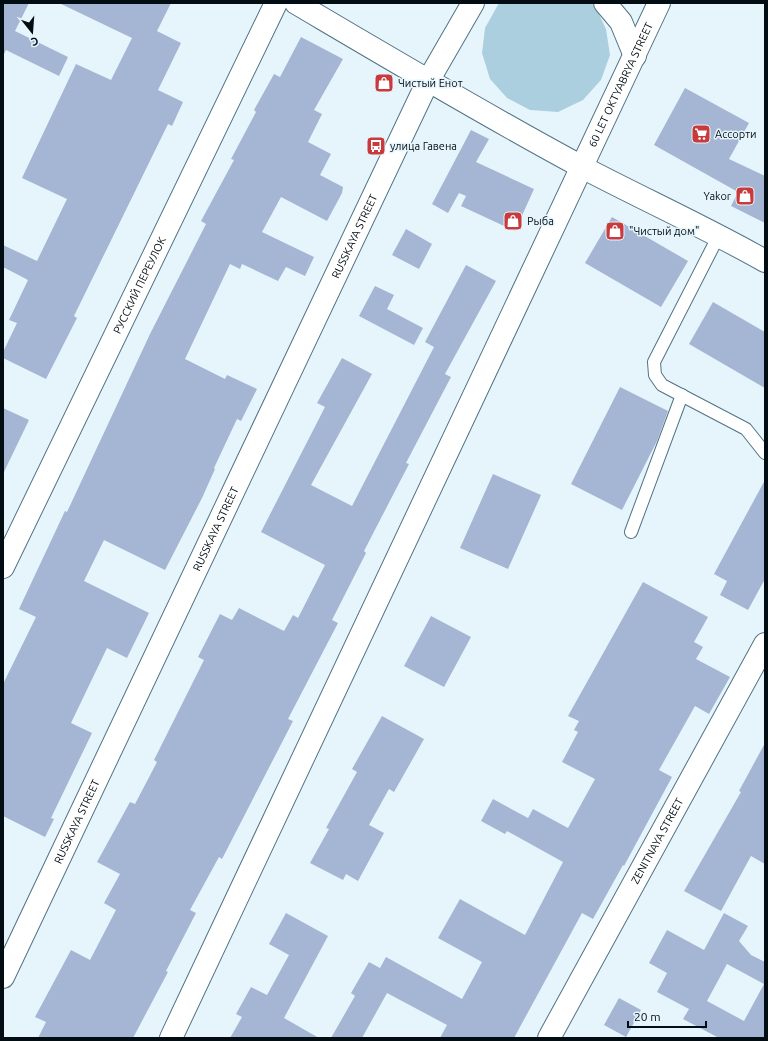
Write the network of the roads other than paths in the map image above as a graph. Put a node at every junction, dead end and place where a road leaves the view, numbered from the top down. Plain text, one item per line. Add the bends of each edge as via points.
1 (276, 3) edge
2 (296, 3) edge
3 (473, 3) edge
4 (605, 3) edge
5 (660, 3) edge
6 (635, 56) junction
7 (428, 81) junction
8 (583, 167) junction
9 (719, 235) junction
10 (765, 261) edge
11 (682, 395) junction
12 (765, 452) edge
13 (630, 532) dead end
14 (3, 567) edge
15 (765, 644) edge
16 (3, 977) edge
17 (171, 1038) edge
18 (550, 1038) edge

1 - 14 main road, РУССКИЙ ПЕРЕУЛОК
2 - 7 main road
3 - 7 main road
4 - 6 main road via 621,22
5 - 6 main road, 60 LET OKTYABRYA STREET
6 - 8 main road, 60 LET OKTYABRYA STREET
7 - 8 main road
7 - 16 main road, RUSSKAYA STREET
8 - 9 main road
8 - 17 main road
9 - 10 main road
9 - 11 lane via 654,362 655,375 662,385
11 - 12 lane via 746,429
11 - 13 lane
15 - 18 main road, ZENITNAYA STREET

